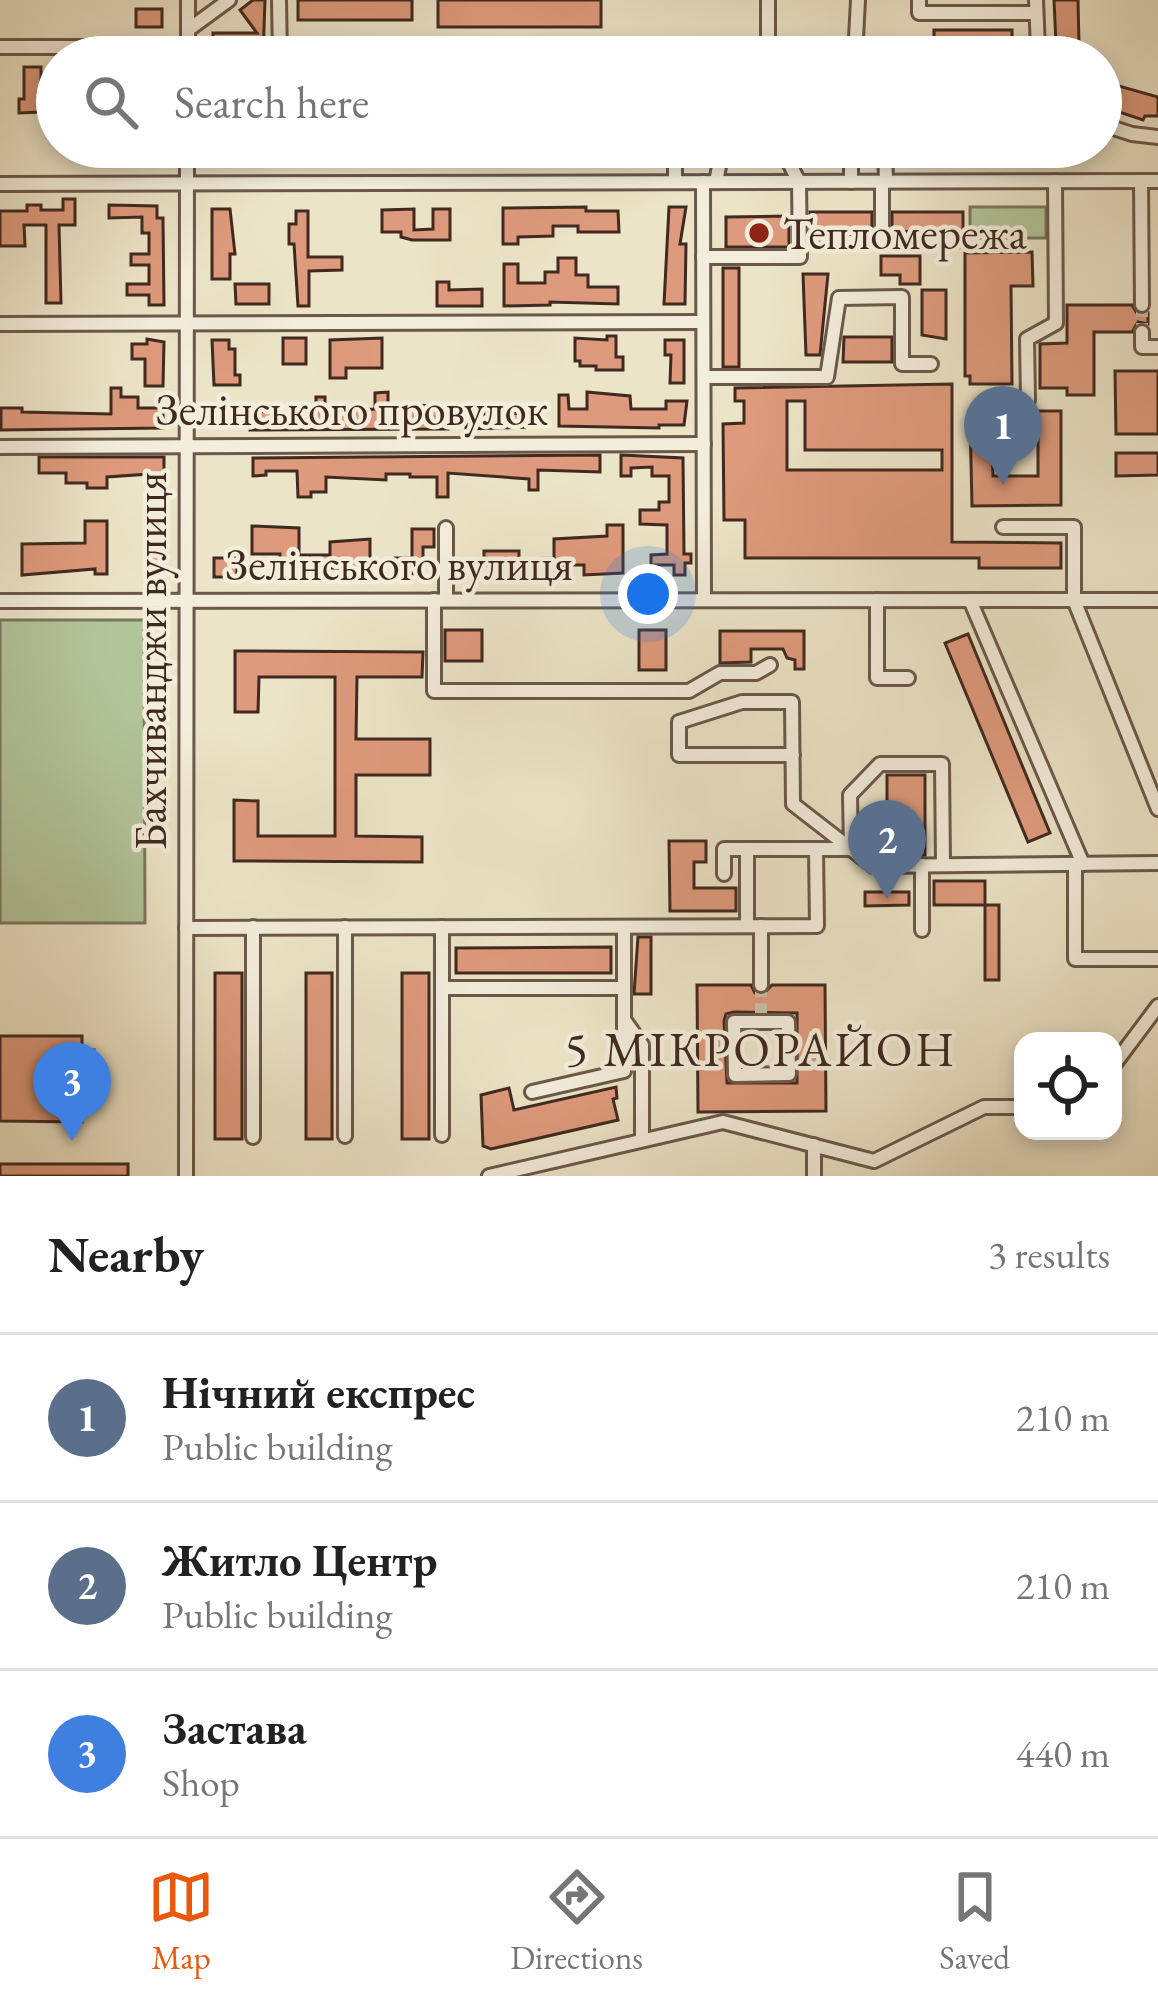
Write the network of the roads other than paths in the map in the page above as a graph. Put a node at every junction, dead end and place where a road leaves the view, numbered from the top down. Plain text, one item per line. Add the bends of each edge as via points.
1 (188, 0) edge
2 (229, 0) edge
3 (279, 0) edge
4 (768, 0) edge
5 (858, 0) edge
6 (919, 0) edge
7 (1036, 7) edge
8 (188, 30) junction
9 (188, 36) edge
10 (280, 36) edge
11 (768, 36) edge
12 (856, 36) edge
13 (0, 47) edge
14 (36, 48) edge
15 (1122, 131) edge
16 (1158, 136) edge
17 (187, 168) edge
18 (675, 168) edge
19 (716, 168) edge
20 (792, 168) edge
21 (851, 168) edge
22 (885, 168) edge
23 (1158, 181) edge
24 (187, 182) junction
25 (675, 182) junction
26 (710, 182) junction
27 (799, 182) junction
28 (851, 182) junction
29 (884, 182) junction
30 (1055, 182) junction
31 (1141, 182) junction
32 (0, 184) edge
33 (956, 241) dead end
34 (827, 242) dead end
35 (882, 242) junction
36 (703, 257) junction
37 (1142, 305) tunnel mouth
38 (704, 322) junction
39 (0, 324) edge
40 (187, 324) junction
41 (1142, 340) dead end
42 (1158, 347) edge
43 (931, 364) dead end
44 (704, 377) junction
45 (704, 444) junction
46 (186, 446) junction
47 (1012, 446) dead end
48 (0, 447) edge
49 (1004, 527) dead end
50 (446, 529) dead end
51 (186, 600) junction
52 (440, 600) junction
53 (704, 600) junction
54 (877, 600) junction
55 (970, 600) junction
56 (1074, 600) junction
57 (1158, 600) edge
58 (0, 601) edge
59 (770, 665) dead end
60 (908, 678) dead end
61 (793, 755) junction
62 (1158, 809) edge
63 (850, 848) junction
64 (747, 849) junction
65 (817, 849) junction
66 (1158, 863) edge
67 (1079, 864) junction
68 (922, 865) junction
69 (943, 865) junction
70 (724, 874) dead end
71 (754, 926) junction
72 (253, 927) junction
73 (345, 927) junction
74 (442, 927) junction
75 (624, 927) junction
76 (186, 928) junction
77 (922, 930) dead end
78 (1158, 958) edge
79 (761, 985) tunnel mouth
80 (442, 988) junction
81 (624, 988) junction
82 (1158, 1006) edge
83 (761, 1018) joint
84 (624, 1020) junction
85 (1122, 1054) edge
86 (532, 1092) dead end
87 (1014, 1107) edge
88 (442, 1135) dead end
89 (345, 1136) dead end
90 (253, 1137) dead end
91 (642, 1140) junction
92 (814, 1145) junction
93 (186, 1176) edge
94 (489, 1176) edge
95 (814, 1176) edge

1 - 8 street
2 - 8 street
3 - 10 street
4 - 11 street
5 - 12 street
6 - 7 street via 919,13
8 - 9 street
13 - 14 street
15 - 16 street
17 - 24 street, Бахчиванджи вулиця
18 - 25 street
19 - 26 street
20 - 27 street
21 - 28 street
22 - 29 street
23 - 31 street
24 - 25 street
24 - 32 street
24 - 40 street, Бахчиванджи вулиця
25 - 26 street
26 - 27 street
26 - 36 street
27 - 28 street
27 - 36 street via 800,256
28 - 29 street
29 - 30 street
29 - 35 street
30 - 31 street
30 - 47 street via 1056,323 1027,339 1028,400
31 - 37 street
33 - 35 street
34 - 35 street
36 - 38 street
38 - 40 street
38 - 44 street
39 - 40 street
40 - 46 street, Бахчиванджи вулиця
41 - 42 street
43 - 44 street via 902,364 902,298 839,298 827,377
44 - 45 street
45 - 46 street, Зелінського провулок
45 - 53 street
46 - 48 street, Зелінського провулок
46 - 51 street, Бахчиванджи вулиця
49 - 56 street via 1074,527
50 - 52 street
51 - 52 street, Зелінського вулиця
51 - 58 street, Зелінського вулиця
51 - 76 street, Бахчиванджи вулиця
52 - 53 street, Зелінського вулиця
52 - 59 street via 434,691 689,691 720,673
53 - 54 street, Зелінського вулиця
54 - 55 street, Зелінського вулиця
54 - 60 street via 877,678
55 - 56 street, Зелінського вулиця
55 - 67 street
56 - 57 street, Зелінського вулиця
56 - 62 street
61 - 61 street via 792,702 742,702 679,722 679,755
61 - 63 street via 793,804
63 - 65 street
63 - 68 street via 873,866
63 - 69 street via 850,795 880,764 942,764
64 - 65 street
64 - 70 street via 724,849
64 - 71 street
65 - 71 street via 817,926
66 - 67 street
67 - 69 street
67 - 78 street via 1075,959
68 - 69 street
68 - 77 street
71 - 75 street
71 - 79 street
72 - 73 street
72 - 76 street
72 - 90 street
73 - 74 street
73 - 89 street
74 - 75 street
74 - 80 street
75 - 81 street
76 - 93 street, Бахчиванджи вулиця
80 - 81 street
80 - 88 street
81 - 84 street
82 - 85 street
83 - 83 street via 788,1022 789,1074 735,1075 734,1022
84 - 86 street via 624,1071
84 - 91 street via 642,1045
87 - 92 street via 984,1107 874,1161
91 - 92 street via 723,1122
91 - 94 street
92 - 95 street

